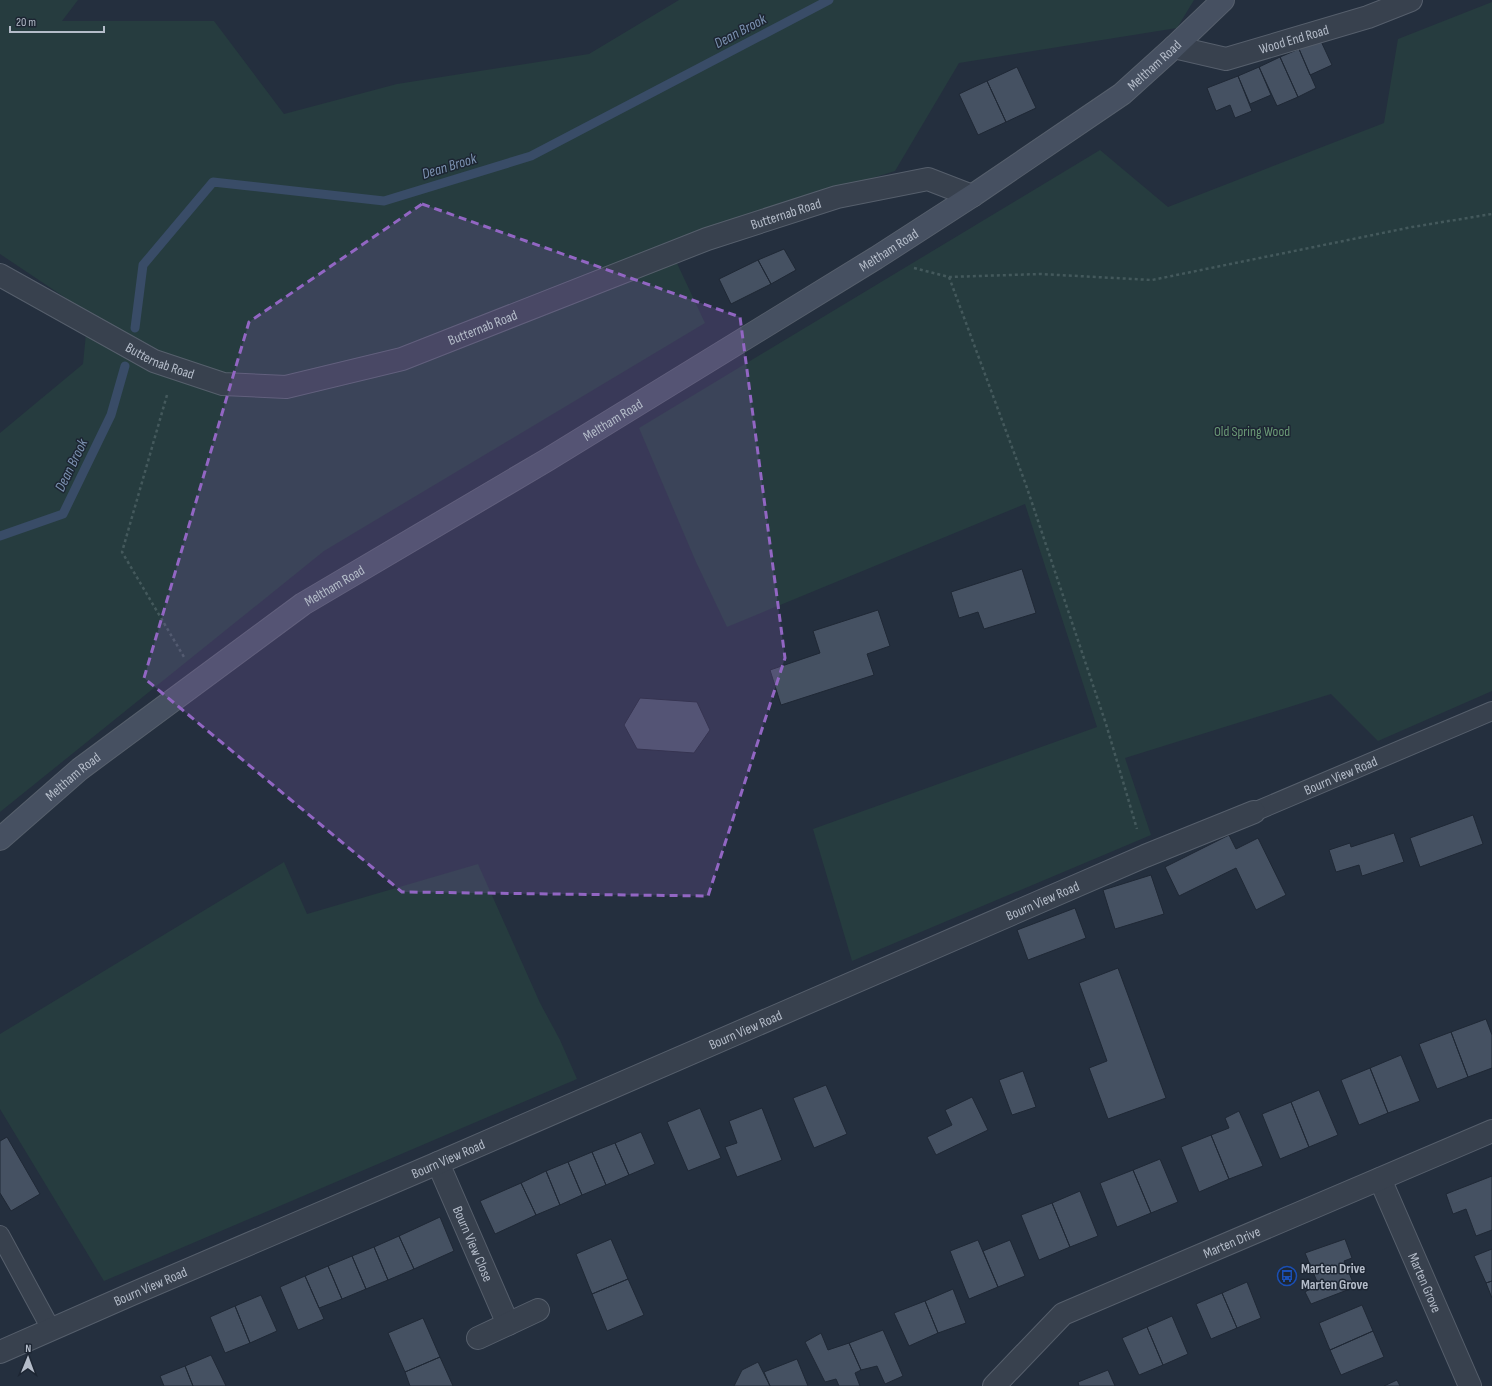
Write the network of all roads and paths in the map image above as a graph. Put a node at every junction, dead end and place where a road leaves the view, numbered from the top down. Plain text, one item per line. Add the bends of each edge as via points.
1 (1223, 0) edge
2 (1411, 0) edge
3 (1174, 47) junction
4 (972, 196) junction
5 (1492, 214) edge
6 (876, 258) junction
7 (0, 275) edge
8 (949, 277) junction
9 (175, 368) junction
10 (199, 681) junction
11 (1492, 711) edge
12 (1254, 812) joint
13 (0, 839) edge
14 (1145, 856) junction
15 (1492, 1131) edge
16 (438, 1163) junction
17 (1380, 1179) junction
18 (0, 1235) edge
19 (538, 1310) dead end
20 (508, 1324) junction
21 (51, 1330) junction
22 (478, 1338) dead end
23 (0, 1352) edge
24 (994, 1386) edge
25 (1470, 1386) edge

1 - 3 main road, Meltham Road
2 - 3 street, Wood End Road via 1368,17 1226,59
3 - 4 main road, Meltham Road via 1122,94
4 - 6 main road, Meltham Road
4 - 9 street, Butternab Road via 928,179 837,197 707,239 402,359 286,387 222,384
5 - 8 path via 1412,227 1152,280 1040,274
6 - 8 path
6 - 10 main road, Meltham Road via 547,460 303,604
7 - 9 street, Butternab Road via 154,361
8 - 14 path via 1026,485 1106,724
9 - 10 path via 122,552
10 - 13 main road, Meltham Road via 80,769
11 - 12 lane, Bourn View Road
12 - 14 street, Bourn View Road
14 - 16 street, Bourn View Road
15 - 17 street, Marten Drive
16 - 20 street, Bourn View Close
16 - 21 street, Bourn View Road
17 - 24 street, Marten Drive via 1063,1314
17 - 25 street, Marten Grove
18 - 21 lane
19 - 20 street
20 - 22 street
21 - 23 street, Bourn View Road

